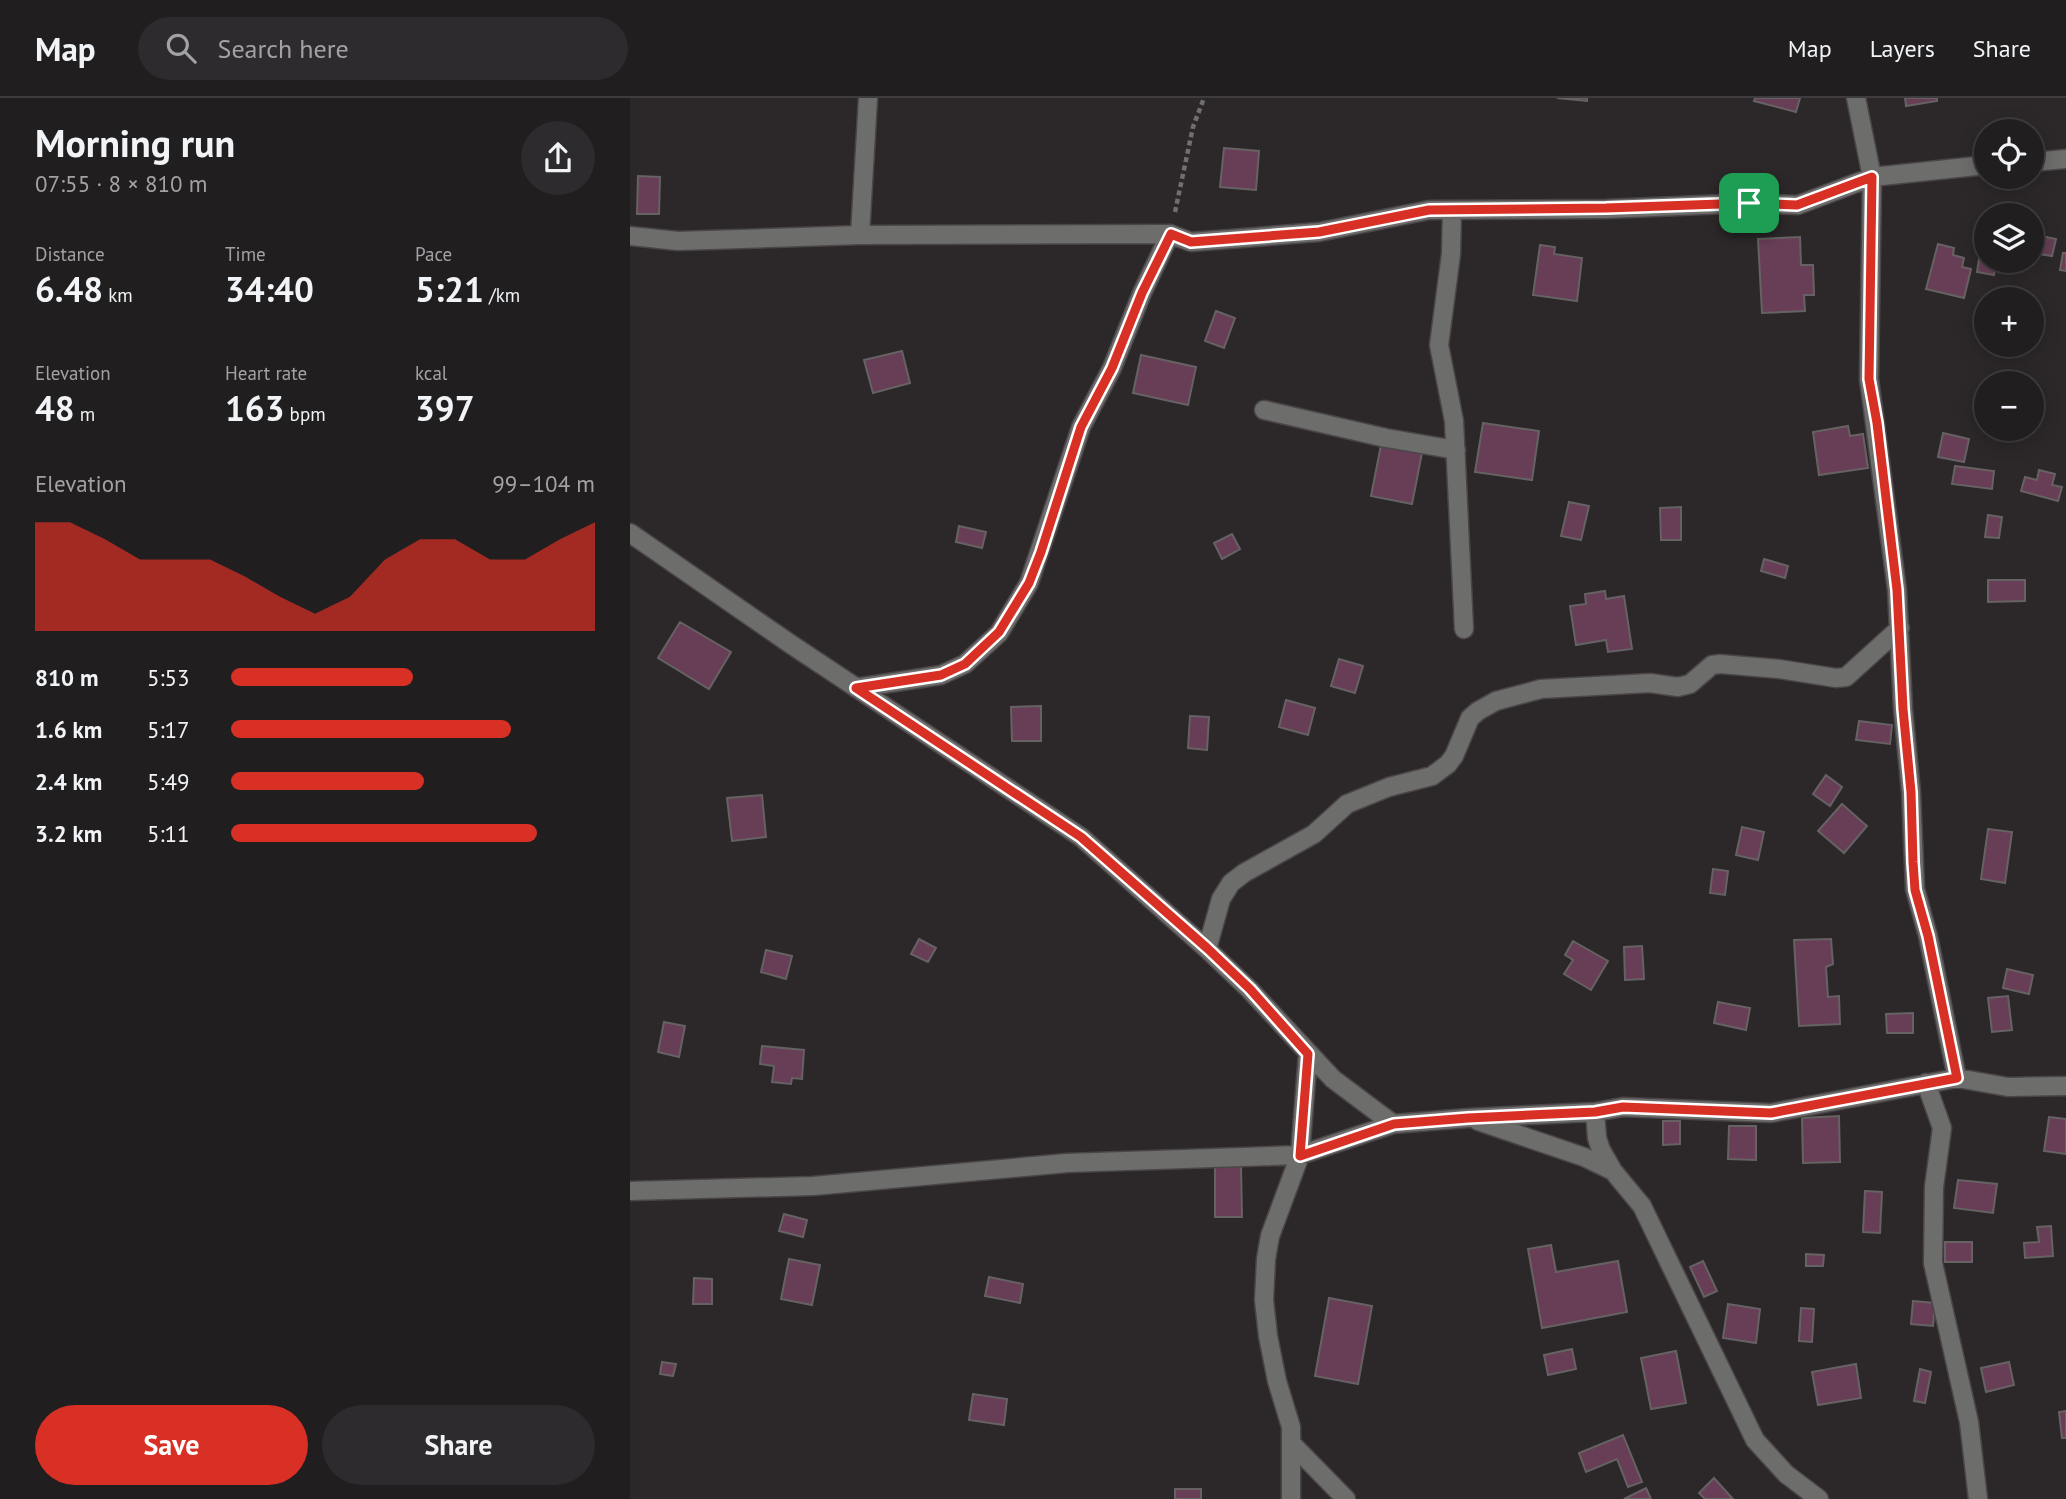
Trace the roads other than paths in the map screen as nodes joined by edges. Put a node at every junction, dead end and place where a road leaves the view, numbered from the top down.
1 (868, 98) edge
2 (1856, 98) edge
3 (2066, 159) edge
4 (2044, 161) edge
5 (1974, 166) edge
6 (1872, 177) junction
7 (1452, 210) junction
8 (1171, 234) junction
9 (860, 235) junction
10 (630, 236) edge
11 (1264, 410) dead end
12 (1456, 450) junction
13 (630, 533) edge
14 (1900, 628) junction
15 (1464, 629) dead end
16 (856, 688) junction
17 (1207, 948) junction
18 (1308, 1054) junction
19 (1957, 1078) junction
20 (1926, 1083) junction
21 (2066, 1086) edge
22 (1595, 1112) junction
23 (1468, 1118) junction
24 (1394, 1124) junction
25 (1300, 1156) junction
26 (1613, 1171) junction
27 (630, 1191) edge
28 (1292, 1444) junction
29 (1291, 1499) edge
30 (1346, 1499) edge
31 (1819, 1499) edge
32 (1978, 1499) edge

1 - 9 street
2 - 6 street
3 - 4 street
5 - 6 street
6 - 7 street
6 - 14 street
7 - 8 street
7 - 12 street
8 - 9 street
8 - 16 street
9 - 10 street
11 - 12 street
12 - 15 street
13 - 16 street
14 - 17 street
14 - 19 street
16 - 17 street
17 - 18 street
18 - 24 street
18 - 25 street
19 - 20 street
19 - 21 street
20 - 22 street
20 - 32 street
22 - 23 street
22 - 26 street
23 - 24 street
23 - 26 street
24 - 25 street
25 - 27 street
25 - 28 street
26 - 31 street
28 - 29 street
28 - 30 street

